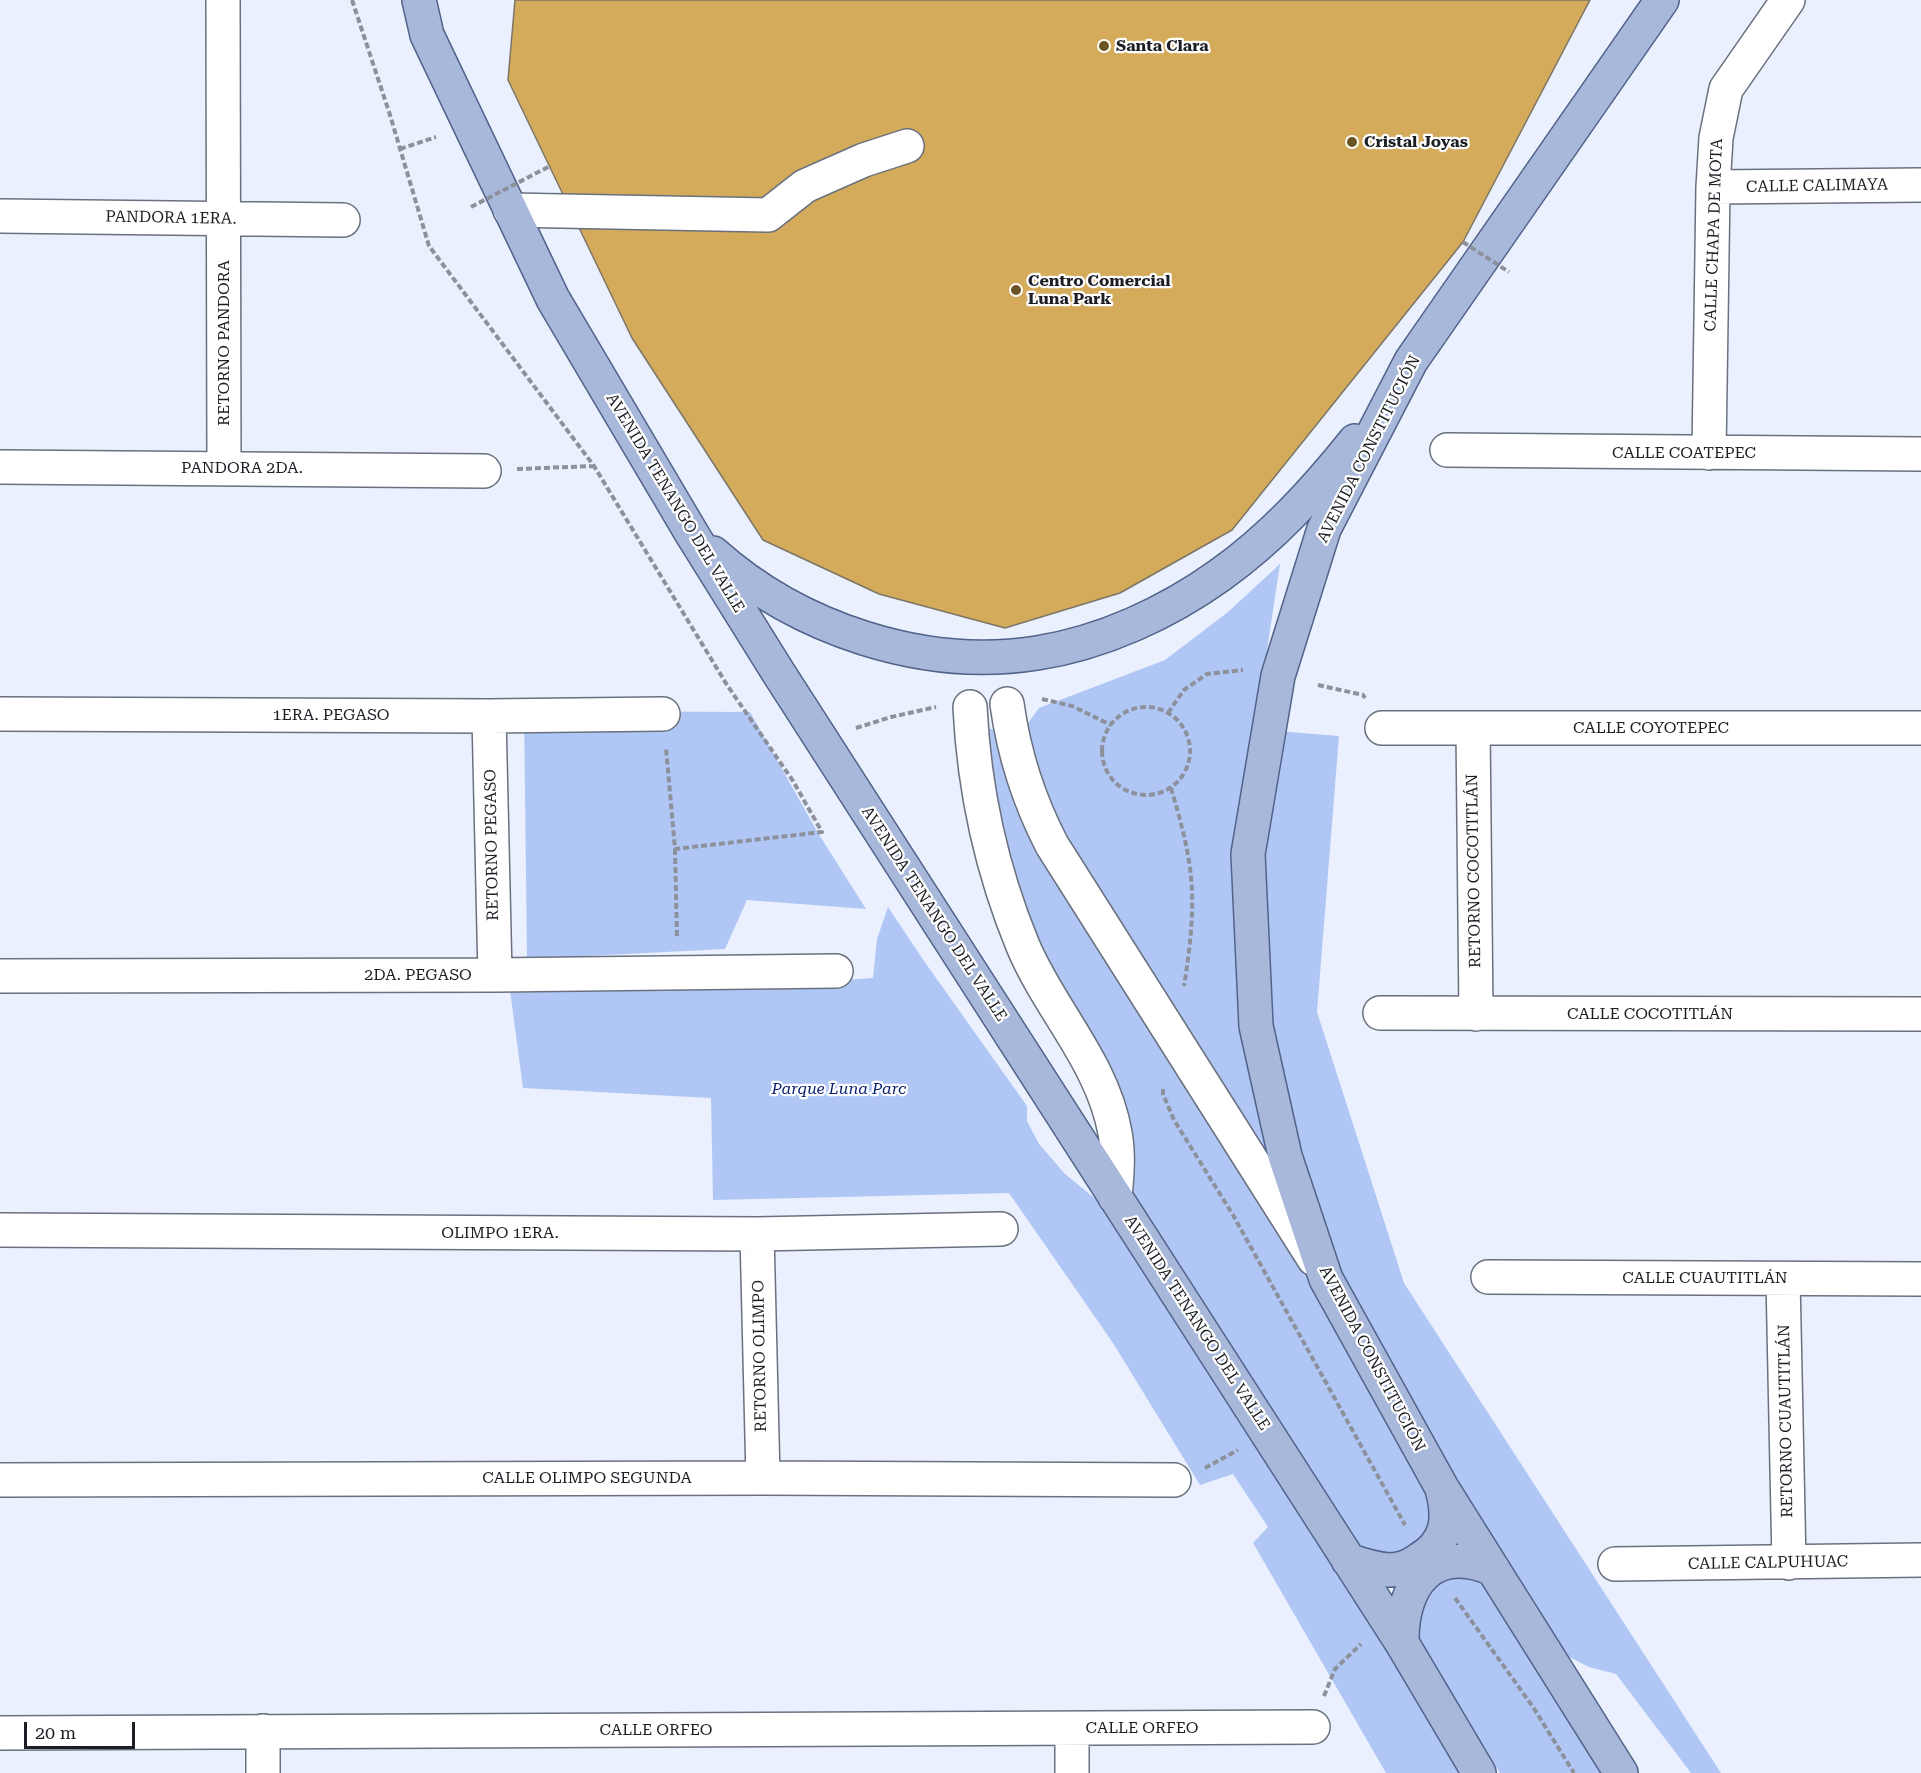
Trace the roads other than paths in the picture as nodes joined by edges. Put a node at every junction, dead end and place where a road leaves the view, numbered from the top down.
1 (223, 0) edge
2 (418, 0) edge
3 (1662, 0) edge
4 (1788, 0) edge
5 (907, 146) dead end
6 (1921, 185) edge
7 (1713, 187) junction
8 (510, 210) junction
9 (0, 216) edge
10 (223, 219) junction
11 (343, 220) dead end
12 (1411, 361) junction
13 (1447, 450) dead end
14 (1709, 453) junction
15 (1921, 454) edge
16 (0, 468) edge
17 (224, 468) junction
18 (484, 471) road end
19 (692, 534) junction
20 (1006, 704) dead end
21 (970, 706) dead end
22 (0, 714) edge
23 (663, 714) road end
24 (489, 716) junction
25 (1473, 728) junction
26 (1921, 728) edge
27 (1382, 729) road end
28 (836, 971) dead end
29 (495, 975) junction
30 (0, 976) edge
31 (1380, 1013) dead end
32 (1476, 1014) junction
33 (1921, 1014) edge
34 (1115, 1197) junction
35 (1001, 1229) dead end
36 (0, 1230) edge
37 (757, 1234) junction
38 (1488, 1277) dead end
39 (1326, 1279) junction
40 (1783, 1279) junction
41 (1921, 1279) edge
42 (763, 1478) junction
43 (0, 1480) edge
44 (1174, 1480) road end
45 (1442, 1488) junction
46 (1348, 1560) junction
47 (1921, 1560) edge
48 (1789, 1563) junction
49 (1615, 1564) dead end
50 (1493, 1569) junction
51 (1402, 1643) junction
52 (1313, 1727) road end
53 (1072, 1729) junction
54 (263, 1731) junction
55 (0, 1733) edge
56 (1614, 1761) edge
57 (263, 1773) edge
58 (1072, 1773) edge
59 (1479, 1773) edge
60 (1635, 1773) edge

1 - 10 street, RETORNO PANDORA
2 - 8 main road, AVENIDA TENANGO DEL VALLE
3 - 12 main road, AVENIDA CONSTITUCIÓN
4 - 7 street, CALLE CHAPA DE MOTA
5 - 8 street
6 - 7 street, CALLE CALIMAYA
7 - 14 street, CALLE CHAPA DE MOTA
8 - 19 main road, AVENIDA TENANGO DEL VALLE
9 - 10 street, PANDORA 1ERA.
10 - 11 street, PANDORA 1ERA.
10 - 17 street, RETORNO PANDORA
12 - 19 main road
12 - 39 main road, AVENIDA CONSTITUCIÓN
13 - 14 street, CALLE COATEPEC
14 - 15 street, CALLE COATEPEC
16 - 17 street, PANDORA 2DA.
17 - 18 street, PANDORA 2DA.
19 - 34 main road, AVENIDA TENANGO DEL VALLE
20 - 39 street
21 - 34 street
22 - 24 street, 1ERA. PEGASO
23 - 24 street, 1ERA. PEGASO
24 - 29 street, RETORNO PEGASO
25 - 26 street, CALLE COYOTEPEC
25 - 27 street, CALLE COYOTEPEC
25 - 32 street, RETORNO COCOTITLÁN
28 - 29 street, 2DA. PEGASO
29 - 30 street, 2DA. PEGASO
31 - 32 street, CALLE COCOTITLÁN
32 - 33 street, CALLE COCOTITLÁN
34 - 46 main road, AVENIDA TENANGO DEL VALLE
35 - 37 street, OLIMPO 1ERA.
36 - 37 street, OLIMPO 1ERA.
37 - 42 street, RETORNO OLIMPO
38 - 40 street, CALLE CUAUTITLÁN
39 - 45 main road, AVENIDA CONSTITUCIÓN
40 - 41 street, CALLE CUAUTITLÁN
40 - 48 street, RETORNO CUAUTITLÁN
42 - 43 street, CALLE OLIMPO SEGUNDA
42 - 44 street, CALLE OLIMPO SEGUNDA
45 - 46 main road
45 - 50 main road, AVENIDA CONSTITUCIÓN
46 - 51 main road, AVENIDA TENANGO DEL VALLE
47 - 48 street, CALLE CALPUHUAC
48 - 49 street, CALLE CALPUHUAC
50 - 51 main road
50 - 56 main road, AVENIDA CONSTITUCIÓN
51 - 59 main road, AVENIDA TENANGO DEL VALLE
52 - 53 street, CALLE ORFEO
53 - 54 street, CALLE ORFEO
53 - 58 street
54 - 55 street, CALLE ORFEO
54 - 57 street
56 - 60 street

